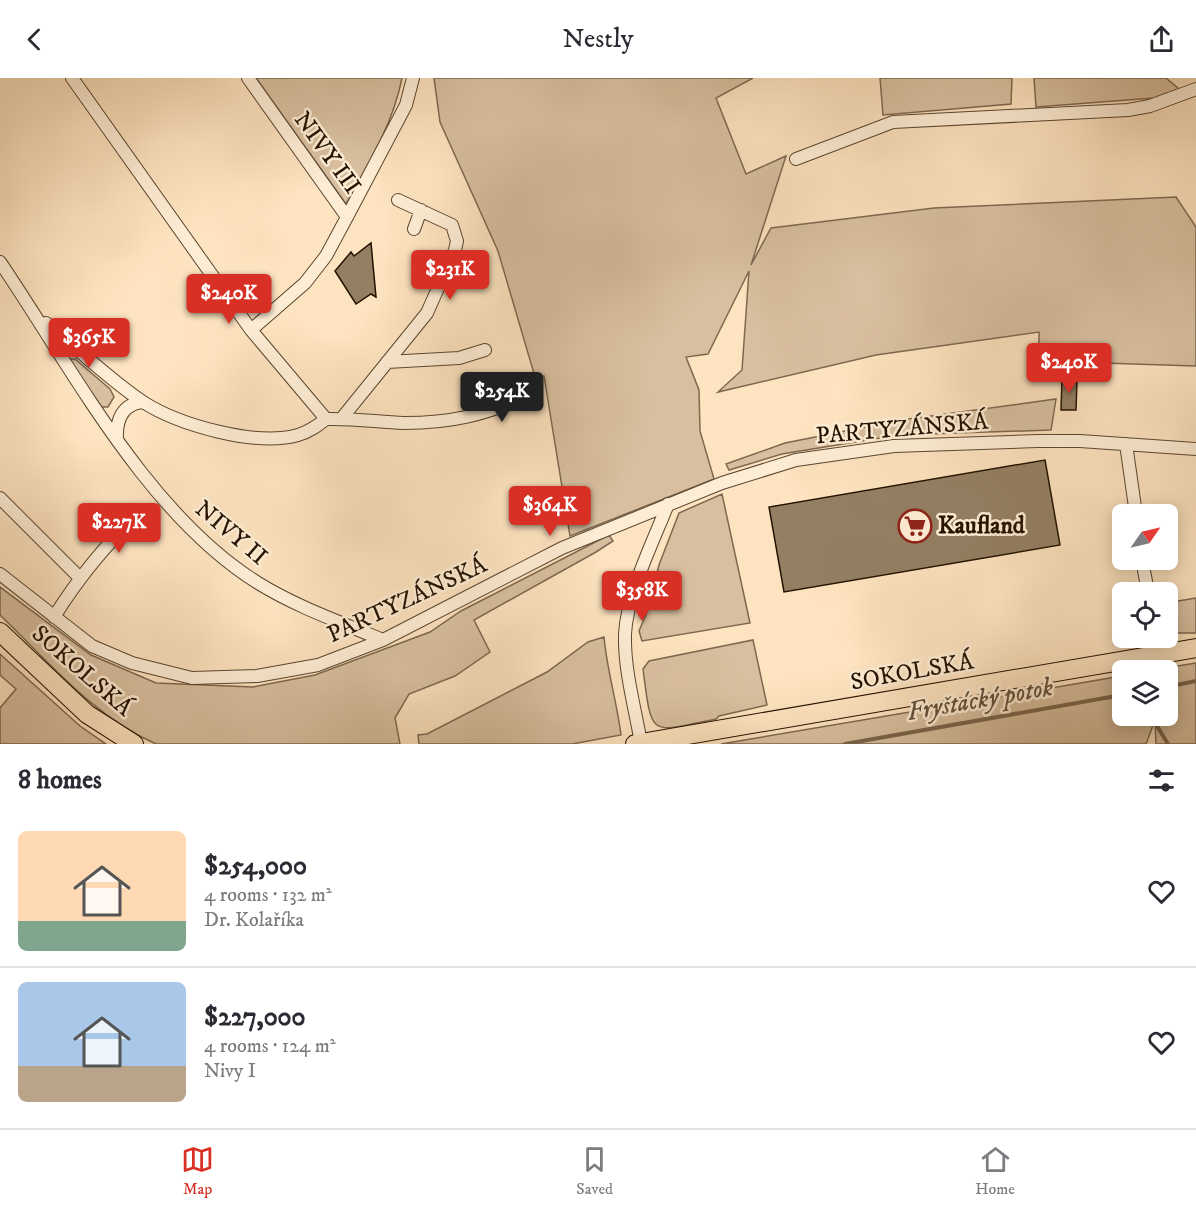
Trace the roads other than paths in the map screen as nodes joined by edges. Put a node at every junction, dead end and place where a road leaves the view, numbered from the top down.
1 (72, 78) edge
2 (248, 78) edge
3 (413, 78) edge
4 (1196, 89) edge
5 (796, 159) dead end
6 (398, 200) dead end
7 (421, 210) junction
8 (347, 217) junction
9 (414, 229) dead end
10 (0, 261) edge
11 (36, 315) junction
12 (251, 330) junction
13 (485, 350) dead end
14 (387, 362) junction
15 (525, 397) dead end
16 (143, 402) junction
17 (342, 418) junction
18 (326, 419) junction
19 (118, 441) junction
20 (1126, 444) junction
21 (1196, 449) edge
22 (0, 498) edge
23 (668, 504) junction
24 (1135, 504) edge
25 (140, 512) dead end
26 (0, 574) edge
27 (79, 578) junction
28 (54, 617) junction
29 (0, 632) edge
30 (383, 639) junction
31 (1178, 647) edge
32 (1141, 648) edge
33 (1196, 648) edge
34 (134, 744) edge
35 (638, 744) edge

1 - 12 street
2 - 8 street, NIVY III
3 - 8 street
4 - 5 street
6 - 7 street
7 - 9 street
7 - 14 street
8 - 12 street, NIVY III
10 - 11 street, NIVY II
11 - 16 street, NIVY II
11 - 19 street, NIVY II
12 - 18 street
13 - 14 street
14 - 17 street
15 - 17 street
16 - 18 street, NIVY II
16 - 19 street
17 - 18 street
19 - 30 street, NIVY II
20 - 21 street, PARTYZÁNSKÁ
20 - 23 street, PARTYZÁNSKÁ
20 - 24 street
22 - 27 street
23 - 30 street, PARTYZÁNSKÁ
23 - 35 street
25 - 27 street
26 - 28 street, PARTYZÁNSKÁ
27 - 28 street
28 - 30 street, PARTYZÁNSKÁ
29 - 34 main road, SOKOLSKÁ
31 - 33 main road, SOKOLSKÁ
32 - 35 main road, SOKOLSKÁ

